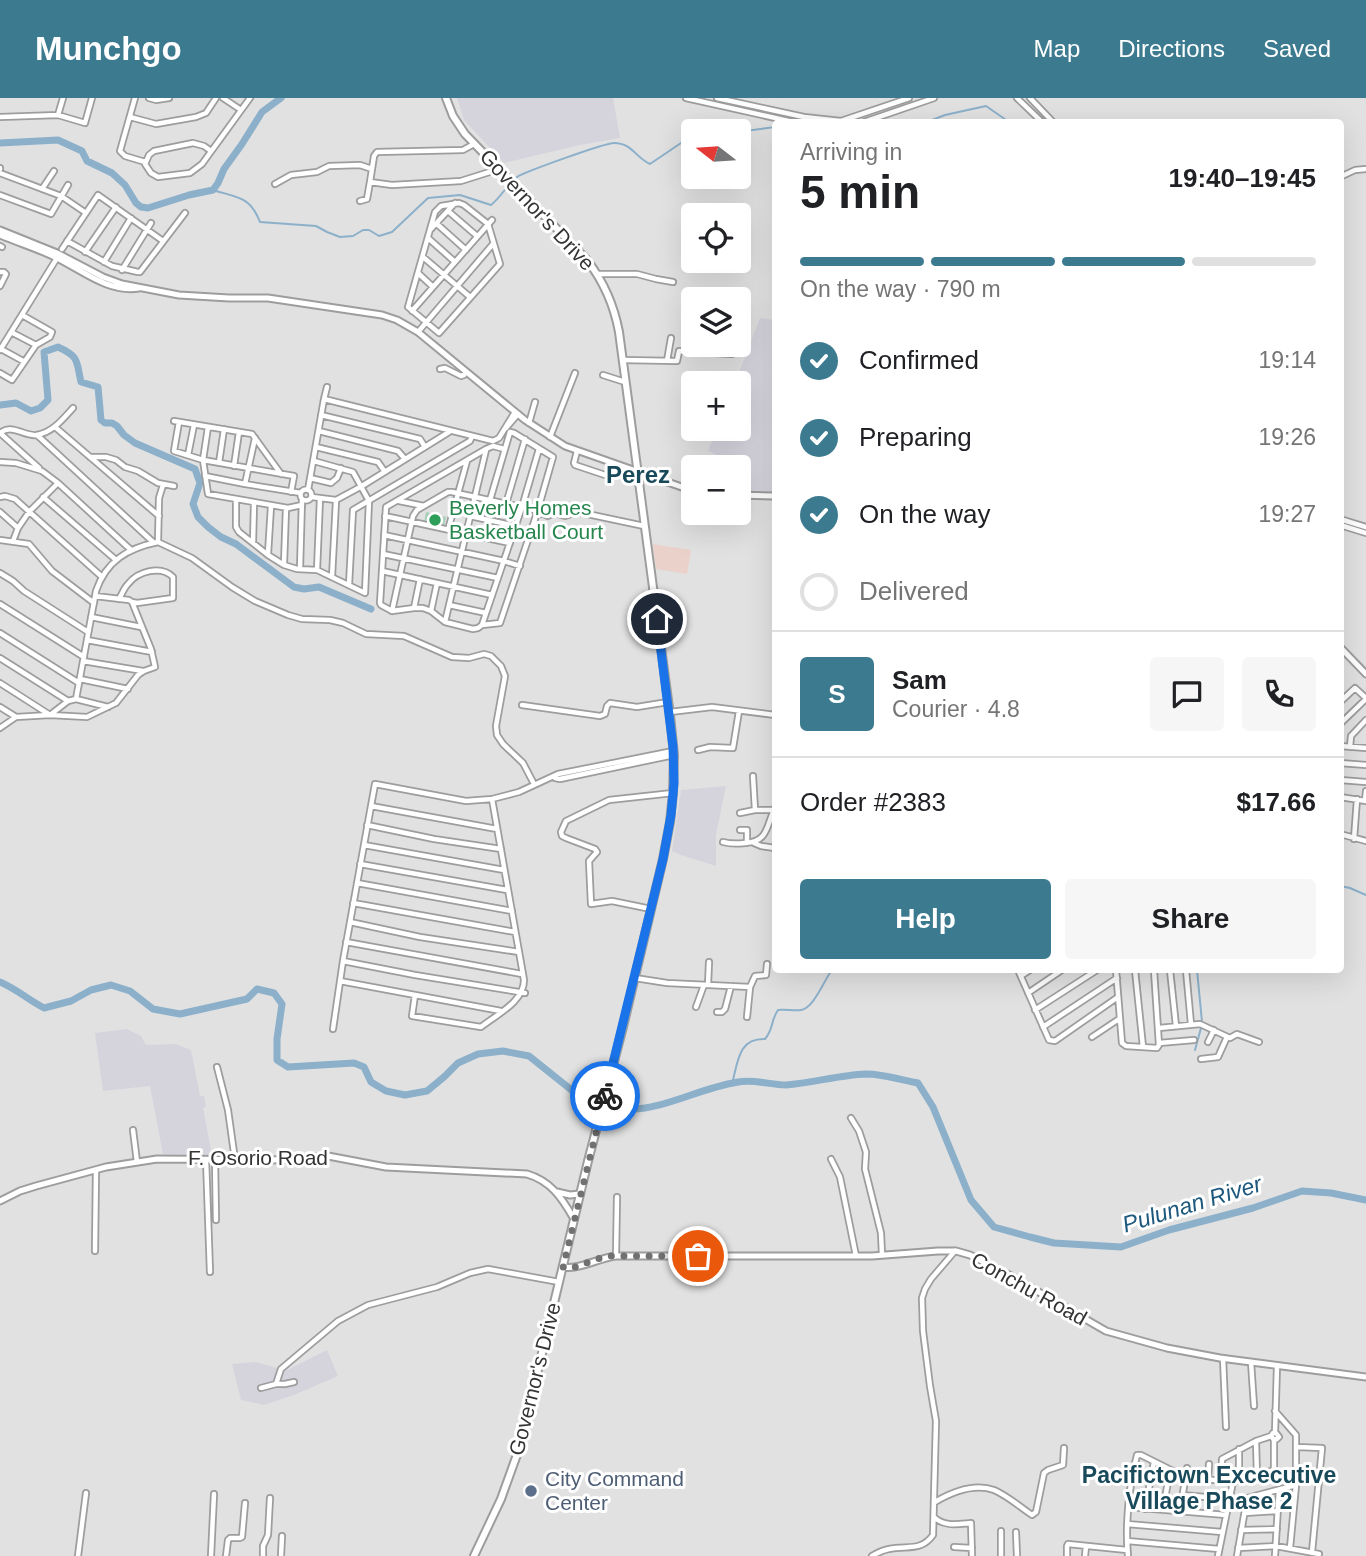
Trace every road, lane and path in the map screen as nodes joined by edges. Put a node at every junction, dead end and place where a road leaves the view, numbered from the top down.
1 (63, 98) edge
2 (92, 98) edge
3 (135, 98) edge
4 (149, 98) edge
5 (169, 98) edge
6 (216, 98) edge
7 (223, 98) edge
8 (250, 98) edge
9 (446, 98) edge
10 (686, 98) edge
11 (717, 98) edge
12 (909, 98) edge
13 (934, 98) edge
14 (1017, 98) edge
15 (1030, 98) edge
16 (241, 110) junction
17 (58, 115) junction
18 (0, 117) edge
19 (130, 117) junction
20 (780, 119) edge
21 (822, 119) edge
22 (847, 119) edge
23 (873, 119) edge
24 (1039, 119) edge
25 (1050, 119) edge
26 (474, 144) junction
27 (211, 151) junction
28 (145, 162) junction
29 (372, 169) junction
30 (1366, 169) edge
31 (0, 170) edge
32 (54, 171) dead end
33 (500, 171) junction
34 (1344, 175) edge
35 (370, 182) junction
36 (275, 184) dead end
37 (68, 185) dead end
38 (42, 189) junction
39 (0, 195) edge
40 (61, 196) junction
41 (360, 201) dead end
42 (455, 203) junction
43 (116, 208) junction
44 (448, 211) junction
45 (86, 213) junction
46 (185, 213) dead end
47 (131, 218) junction
48 (490, 222) junction
49 (151, 223) dead end
50 (436, 224) junction
51 (146, 229) junction
52 (0, 230) edge
53 (430, 231) junction
54 (0, 235) edge
55 (477, 236) junction
56 (428, 238) junction
57 (67, 241) junction
58 (163, 241) junction
59 (494, 244) junction
60 (62, 249) dead end
61 (466, 250) junction
62 (85, 252) junction
63 (423, 257) junction
64 (57, 258) junction
65 (455, 261) junction
66 (104, 262) junction
67 (122, 270) junction
68 (0, 272) edge
69 (418, 273) junction
70 (597, 274) junction
71 (444, 275) junction
72 (673, 282) dead end
73 (0, 286) edge
74 (457, 286) junction
75 (433, 287) junction
76 (142, 288) junction
77 (470, 297) junction
78 (412, 310) junction
79 (22, 315) junction
80 (426, 322) junction
81 (12, 332) junction
82 (418, 332) junction
83 (671, 338) dead end
84 (36, 345) junction
85 (0, 349) edge
86 (681, 351) edge
87 (622, 360) junction
88 (23, 361) junction
89 (667, 361) junction
90 (440, 369) dead end
91 (466, 372) junction
92 (0, 373) edge
93 (575, 373) dead end
94 (603, 376) dead end
95 (625, 382) junction
96 (327, 387) dead end
97 (324, 399) junction
98 (535, 402) dead end
99 (73, 408) dead end
100 (516, 413) junction
101 (321, 415) junction
102 (529, 423) junction
103 (194, 425) junction
104 (55, 427) junction
105 (208, 427) junction
106 (224, 429) junction
107 (319, 431) junction
108 (450, 431) junction
109 (239, 432) junction
110 (0, 433) edge
111 (37, 435) junction
112 (472, 436) junction
113 (550, 437) junction
114 (255, 438) junction
115 (525, 439) junction
116 (316, 447) junction
117 (425, 447) junction
118 (486, 449) junction
119 (504, 449) junction
120 (539, 449) junction
121 (577, 451) junction
122 (188, 455) junction
123 (89, 457) junction
124 (405, 459) junction
125 (203, 460) junction
126 (314, 461) junction
127 (467, 461) junction
128 (0, 462) edge
129 (219, 463) junction
130 (617, 465) junction
131 (234, 466) junction
132 (249, 468) junction
133 (341, 468) junction
134 (42, 471) junction
135 (385, 472) junction
136 (637, 472) junction
137 (282, 474) junction
138 (205, 475) junction
139 (310, 478) junction
140 (58, 483) junction
141 (246, 484) junction
142 (163, 485) junction
143 (174, 486) dead end
144 (362, 486) junction
145 (681, 487) edge
146 (308, 490) junction
147 (290, 492) junction
148 (458, 493) junction
149 (751, 495) edge
150 (0, 496) edge
151 (772, 496) edge
152 (43, 497) junction
153 (312, 497) junction
154 (475, 497) junction
155 (320, 498) junction
156 (236, 499) junction
157 (302, 499) junction
158 (336, 500) junction
159 (369, 500) junction
160 (398, 500) junction
161 (490, 500) junction
162 (254, 503) junction
163 (506, 504) junction
164 (271, 506) junction
165 (424, 506) junction
166 (522, 507) junction
167 (286, 508) junction
168 (538, 511) junction
169 (0, 512) edge
170 (29, 512) junction
171 (159, 516) junction
172 (385, 516) junction
173 (470, 516) junction
174 (1344, 520) edge
175 (412, 522) junction
176 (516, 526) junction
177 (644, 526) junction
178 (1344, 526) edge
179 (1366, 527) edge
180 (18, 528) junction
181 (448, 530) junction
182 (1366, 533) edge
183 (466, 534) junction
184 (384, 535) junction
185 (0, 540) edge
186 (408, 540) junction
187 (13, 541) junction
188 (156, 543) junction
189 (510, 543) junction
190 (253, 544) junction
191 (131, 550) junction
192 (462, 552) junction
193 (383, 554) junction
194 (268, 555) junction
195 (404, 558) junction
196 (116, 560) junction
197 (504, 561) junction
198 (284, 565) junction
199 (520, 566) junction
200 (300, 569) junction
201 (458, 569) junction
202 (317, 570) junction
203 (382, 571) junction
204 (0, 573) edge
205 (400, 575) junction
206 (101, 576) junction
207 (332, 577) junction
208 (498, 578) junction
209 (420, 579) junction
210 (437, 583) junction
211 (349, 585) junction
212 (454, 587) junction
213 (492, 595) junction
214 (95, 596) junction
215 (119, 599) junction
216 (132, 602) junction
217 (93, 603) junction
218 (0, 604) edge
219 (449, 605) junction
220 (414, 607) junction
221 (392, 611) junction
222 (431, 611) junction
223 (486, 613) junction
224 (91, 617) junction
225 (445, 622) junction
226 (482, 625) junction
227 (142, 627) junction
228 (88, 632) junction
229 (0, 633) edge
230 (87, 640) junction
231 (1344, 651) edge
232 (152, 652) junction
233 (0, 658) edge
234 (84, 659) junction
235 (143, 671) junction
236 (1366, 674) edge
237 (80, 681) junction
238 (0, 683) edge
239 (128, 689) junction
240 (1344, 698) edge
241 (76, 699) junction
242 (668, 699) junction
243 (1366, 699) edge
244 (68, 701) junction
245 (522, 705) dead end
246 (0, 706) edge
247 (108, 707) junction
248 (739, 711) junction
249 (670, 712) junction
250 (50, 715) junction
251 (772, 715) edge
252 (16, 717) junction
253 (1344, 720) edge
254 (1366, 720) edge
255 (0, 728) edge
256 (1344, 746) edge
257 (1350, 747) junction
258 (1365, 747) edge
259 (698, 750) dead end
260 (674, 753) junction
261 (1344, 763) edge
262 (1366, 765) edge
263 (753, 775) dead end
264 (1344, 780) edge
265 (1366, 782) edge
266 (534, 784) junction
267 (1366, 791) edge
268 (673, 793) junction
269 (1344, 797) edge
270 (492, 799) junction
271 (1357, 799) junction
272 (1365, 801) edge
273 (371, 806) junction
274 (772, 809) edge
275 (755, 810) junction
276 (740, 813) dead end
277 (772, 814) edge
278 (367, 825) junction
279 (497, 828) junction
280 (740, 830) dead end
281 (1344, 835) edge
282 (1354, 839) junction
283 (1366, 841) edge
284 (723, 842) dead end
285 (750, 843) junction
286 (364, 845) junction
287 (772, 848) edge
288 (501, 849) junction
289 (360, 864) junction
290 (504, 870) junction
291 (357, 883) junction
292 (508, 891) junction
293 (353, 903) junction
294 (651, 909) junction
295 (512, 911) junction
296 (350, 922) junction
297 (515, 932) junction
298 (346, 942) junction
299 (519, 953) junction
300 (342, 961) junction
301 (709, 962) dead end
302 (767, 964) dead end
303 (1020, 973) edge
304 (1026, 973) edge
305 (1058, 973) edge
306 (1092, 973) edge
307 (1116, 973) edge
308 (1135, 973) edge
309 (1154, 973) edge
310 (1170, 973) edge
311 (1186, 973) edge
312 (522, 974) junction
313 (1021, 976) junction
314 (635, 978) junction
315 (1117, 978) junction
316 (340, 981) junction
317 (706, 985) junction
318 (731, 986) junction
319 (750, 987) junction
320 (523, 993) junction
321 (1028, 993) junction
322 (415, 995) junction
323 (1118, 997) junction
324 (696, 1007) dead end
325 (1035, 1010) junction
326 (502, 1011) junction
327 (717, 1012) dead end
328 (747, 1017) dead end
329 (1120, 1019) junction
330 (1191, 1024) junction
331 (1176, 1026) junction
332 (1043, 1027) junction
333 (1159, 1028) junction
334 (333, 1029) dead end
335 (1214, 1030) junction
336 (1092, 1037) dead end
337 (1227, 1037) junction
338 (1194, 1040) dead end
339 (1208, 1042) dead end
340 (1259, 1042) dead end
341 (1159, 1043) junction
342 (1143, 1047) junction
343 (1200, 1059) dead end
344 (217, 1067) dead end
345 (851, 1118) dead end
346 (133, 1130) dead end
347 (206, 1159) junction
348 (215, 1159) junction
349 (831, 1159) dead end
350 (235, 1161) junction
351 (138, 1162) junction
352 (96, 1170) junction
353 (557, 1192) junction
354 (580, 1195) junction
355 (617, 1197) dead end
356 (0, 1201) edge
357 (574, 1219) junction
358 (216, 1220) dead end
359 (95, 1251) dead end
360 (955, 1251) junction
361 (882, 1255) junction
362 (616, 1256) junction
363 (856, 1256) junction
364 (563, 1267) junction
365 (210, 1272) dead end
366 (559, 1282) junction
367 (1223, 1359) junction
368 (1251, 1362) junction
369 (1277, 1366) junction
370 (1366, 1377) edge
371 (294, 1382) dead end
372 (276, 1384) junction
373 (261, 1388) dead end
374 (1254, 1406) dead end
375 (1275, 1412) junction
376 (1226, 1427) dead end
377 (1273, 1436) junction
378 (1256, 1441) junction
379 (1297, 1447) junction
380 (1064, 1448) dead end
381 (1239, 1448) junction
382 (1154, 1462) junction
383 (1209, 1464) dead end
384 (1187, 1468) dead end
385 (1170, 1470) junction
386 (1256, 1476) junction
387 (1185, 1477) junction
388 (1208, 1480) junction
389 (1236, 1481) junction
390 (1221, 1482) junction
391 (1296, 1485) junction
392 (1279, 1490) junction
393 (86, 1493) dead end
394 (214, 1494) dead end
395 (1182, 1495) junction
396 (270, 1498) dead end
397 (1229, 1499) junction
398 (934, 1502) junction
399 (245, 1503) dead end
400 (1129, 1507) junction
401 (1145, 1509) junction
402 (1163, 1510) junction
403 (1180, 1511) junction
404 (1278, 1511) junction
405 (1245, 1513) junction
406 (1226, 1515) junction
407 (934, 1516) junction
408 (1128, 1524) junction
409 (1277, 1529) junction
410 (1241, 1530) junction
411 (1000, 1531) dead end
412 (1016, 1532) dead end
413 (1222, 1532) junction
414 (282, 1536) dead end
415 (1126, 1541) junction
416 (1086, 1546) junction
417 (1276, 1546) junction
418 (954, 1547) dead end
419 (972, 1548) junction
420 (1238, 1548) junction
421 (1290, 1548) junction
422 (1219, 1549) junction
423 (1312, 1552) junction
424 (1127, 1553) edge
425 (1319, 1554) dead end
426 (78, 1556) edge
427 (211, 1556) edge
428 (226, 1556) edge
429 (262, 1556) edge
430 (281, 1556) edge
431 (474, 1556) edge
432 (872, 1556) edge
433 (972, 1556) edge
434 (1001, 1556) edge
435 (1017, 1556) edge
436 (1067, 1556) edge
437 (1085, 1556) edge
438 (1218, 1556) edge
439 (1237, 1556) edge
440 (1275, 1556) edge

1 - 17 street
2 - 17 street
3 - 19 street
4 - 5 street
6 - 19 street
7 - 16 street
8 - 16 street
9 - 26 main road, Governor's Drive
10 - 20 street
11 - 21 street
12 - 22 street
13 - 23 street
14 - 24 street
15 - 25 street
16 - 27 street
17 - 18 street
19 - 28 street
26 - 29 street
26 - 33 main road, Governor's Drive
27 - 28 street
27 - 28 street
29 - 35 street
29 - 36 street
30 - 34 street
31 - 38 street
32 - 38 street
33 - 35 street
33 - 70 main road, Governor's Drive
35 - 41 street
37 - 40 street
38 - 40 street
39 - 40 street
40 - 45 street
42 - 44 street
42 - 48 street
42 - 53 street
43 - 45 street
43 - 47 street
43 - 62 street
44 - 50 street
44 - 55 street
45 - 57 street
46 - 58 street
47 - 51 street
47 - 66 street
48 - 55 street
48 - 59 street
49 - 51 street
50 - 53 street
50 - 61 street
51 - 58 street
51 - 67 street
52 - 76 street
53 - 56 street
54 - 64 street
55 - 61 street
56 - 63 street
56 - 65 street
57 - 60 street
57 - 62 street
58 - 67 street
59 - 74 street
59 - 77 street
61 - 65 street
62 - 66 street
63 - 69 street
63 - 71 street
64 - 76 street
64 - 79 street
65 - 71 street
66 - 67 street
68 - 73 street
69 - 75 street
69 - 78 street
70 - 72 street
70 - 87 main road, Governor's Drive
71 - 74 street
71 - 75 street
74 - 77 street
74 - 80 street
75 - 78 street
76 - 82 street
77 - 80 street
78 - 80 street
79 - 81 street
79 - 84 street
80 - 82 street
81 - 84 street
81 - 85 street
82 - 91 street
83 - 89 street
84 - 88 street
85 - 88 street
86 - 89 street
87 - 89 street
87 - 95 main road, Governor's Drive
88 - 92 street
90 - 91 street
91 - 100 street
93 - 113 street
94 - 95 street
95 - 136 main road, Governor's Drive
96 - 97 street
97 - 101 street
97 - 108 street
98 - 102 street
99 - 104 street
100 - 102 street
100 - 112 street
101 - 107 street
101 - 117 street
102 - 113 street
103 - 105 street
103 - 122 street
103 - 122 street
104 - 111 street
104 - 123 street
105 - 106 street
105 - 125 street
106 - 109 street
106 - 129 street
107 - 116 street
107 - 124 street
108 - 112 street
108 - 117 street
109 - 114 street
109 - 131 street
110 - 111 street
110 - 134 street
111 - 188 street
112 - 159 street
113 - 121 street
114 - 132 street
114 - 137 street
115 - 119 street
115 - 120 street
115 - 163 street
116 - 126 street
116 - 135 street
117 - 124 street
118 - 119 street
118 - 127 street
118 - 154 street
119 - 161 street
120 - 166 street
120 - 168 street
121 - 130 street
121 - 130 street
122 - 125 street
123 - 142 street
123 - 171 street
124 - 135 street
125 - 129 street
125 - 138 street
126 - 133 street
126 - 139 street
127 - 148 street
127 - 160 street
128 - 134 street
129 - 131 street
130 - 136 street
131 - 132 street
132 - 137 street
132 - 141 street
133 - 139 street
133 - 144 street
134 - 140 street
135 - 144 street
136 - 145 street
136 - 177 main road, Governor's Drive
137 - 147 street
138 - 141 street
138 - 156 street
139 - 146 street
140 - 152 street
140 - 191 street
141 - 147 street
142 - 143 street
142 - 171 street
144 - 158 street
144 - 159 street
146 - 153 street
146 - 157 street
147 - 157 street
148 - 154 street
148 - 165 street
148 - 181 street
149 - 151 street
150 - 170 street
152 - 170 street
152 - 196 street
153 - 155 street
153 - 157 street
154 - 161 street
154 - 173 street
155 - 158 street
155 - 202 street
156 - 162 street
156 - 190 street
157 - 167 street
157 - 200 street
158 - 207 street
159 - 211 street
159 - 211 street
160 - 165 street
160 - 172 street
161 - 163 street
162 - 164 street
162 - 190 street
163 - 166 street
164 - 167 street
164 - 194 street
165 - 175 street
166 - 168 street
166 - 176 street
167 - 198 street
168 - 177 street
168 - 199 street
169 - 180 street
170 - 180 street
170 - 206 street
171 - 188 street
172 - 175 street
172 - 184 street
173 - 176 street
173 - 183 street
174 - 179 street
175 - 181 street
175 - 186 street
176 - 189 street
177 - 242 main road, Governor's Drive
178 - 182 street
180 - 187 street
181 - 183 street
183 - 189 street
183 - 192 street
184 - 186 street
184 - 193 street
185 - 187 street
186 - 192 street
186 - 195 street
187 - 217 street
188 - 191 street
188 - 266 street
189 - 197 street
190 - 194 street
191 - 196 street
192 - 197 street
192 - 201 street
193 - 195 street
193 - 203 street
194 - 198 street
195 - 201 street
195 - 205 street
196 - 206 street
197 - 199 street
197 - 208 street
198 - 200 street
199 - 226 street
200 - 202 street
201 - 208 street
201 - 212 street
202 - 207 street
203 - 205 street
203 - 221 street
204 - 228 street
205 - 209 street
205 - 221 street
206 - 214 street
207 - 211 street
208 - 213 street
209 - 210 street
209 - 220 street
210 - 212 street
210 - 222 street
212 - 213 street
212 - 219 street
213 - 223 street
214 - 215 street
214 - 217 street
215 - 216 street
215 - 216 street
216 - 227 street
217 - 224 street
218 - 234 street
219 - 223 street
219 - 225 street
220 - 221 street
220 - 222 street
222 - 225 street
223 - 226 street
224 - 227 street
224 - 228 street
225 - 226 street
227 - 232 street
228 - 230 street
229 - 237 street
230 - 232 street
230 - 234 street
231 - 236 street
232 - 235 street
233 - 244 street
234 - 235 street
234 - 237 street
235 - 239 street
237 - 239 street
237 - 241 street
238 - 250 street
239 - 247 street
240 - 243 street
241 - 244 street
241 - 247 street
242 - 245 street
242 - 249 main road, Governor's Drive
243 - 253 street
244 - 250 street
246 - 252 street
247 - 250 street
248 - 249 street
248 - 251 street
248 - 259 street
249 - 260 main road, Governor's Drive
250 - 252 street
252 - 255 street
254 - 257 street
256 - 257 street
257 - 258 street
260 - 266 street
260 - 268 main road, Governor's Drive
261 - 262 street
263 - 275 street
264 - 265 street
266 - 270 street
267 - 272 street
268 - 294 main road, Governor's Drive
268 - 294 street
269 - 271 street
270 - 273 street
270 - 279 street
271 - 272 street
271 - 282 street
273 - 278 street
273 - 279 street
274 - 275 street
275 - 276 street
277 - 285 street
278 - 286 street
278 - 288 street
279 - 288 street
280 - 285 street
281 - 282 street
282 - 283 street
284 - 285 street
285 - 287 street
286 - 289 street
286 - 290 street
288 - 290 street
289 - 291 street
289 - 292 street
290 - 292 street
291 - 293 street
291 - 295 street
292 - 295 street
293 - 296 street
293 - 297 street
294 - 314 main road, Governor's Drive
295 - 297 street
296 - 298 street
296 - 299 street
297 - 299 street
298 - 300 street
298 - 312 street
299 - 312 street
300 - 316 street
300 - 320 street
301 - 317 street
302 - 319 street
303 - 313 street
304 - 313 street
305 - 321 street
306 - 325 street
307 - 315 street
308 - 342 street
309 - 333 street
310 - 331 street
311 - 330 street
312 - 320 street
313 - 321 street
314 - 317 street
314 - 354 main road, Governor's Drive
315 - 323 street
315 - 332 street
316 - 322 street
316 - 334 street
317 - 318 street
317 - 324 street
318 - 319 street
318 - 327 street
319 - 328 street
320 - 326 street
321 - 325 street
322 - 326 street
322 - 326 street
323 - 329 street
323 - 332 street
325 - 332 street
329 - 336 street
329 - 342 street
330 - 331 street
330 - 335 street
331 - 333 street
333 - 341 street
335 - 337 street
335 - 339 street
337 - 340 street
337 - 343 street
338 - 341 street
341 - 342 street
344 - 350 street
345 - 361 street
346 - 351 street
347 - 348 street, F. Osorio Road
347 - 351 street, F. Osorio Road
347 - 365 street
348 - 350 street, F. Osorio Road
348 - 358 street
349 - 363 street
350 - 353 street, F. Osorio Road
351 - 352 street, F. Osorio Road
352 - 356 street, F. Osorio Road
352 - 359 street
353 - 354 street, F. Osorio Road
353 - 357 street, F. Osorio Road
354 - 357 main road, Governor's Drive
355 - 362 street
357 - 364 main road, Governor's Drive
360 - 361 street, Conchu Road
360 - 367 street, Conchu Road
360 - 398 street
361 - 363 street, Conchu Road
362 - 363 street, Conchu Road
362 - 364 street, Conchu Road
364 - 366 main road, Governor's Drive
366 - 372 street
366 - 431 main road, Governor's Drive
367 - 368 street, Conchu Road
367 - 376 street
368 - 369 street, Conchu Road
368 - 374 street
369 - 370 street, Conchu Road
369 - 375 street
371 - 372 street
372 - 373 street
375 - 377 street
375 - 379 street
377 - 378 street
377 - 386 street
378 - 381 street
378 - 386 street
379 - 391 street
379 - 423 street
380 - 398 street
381 - 389 street
381 - 390 street
382 - 385 street
382 - 400 street
382 - 401 street
383 - 388 street
384 - 387 street
385 - 387 street
385 - 402 street
386 - 389 street
387 - 388 street
387 - 395 street
388 - 390 street
389 - 390 street
389 - 397 street
391 - 392 street
391 - 421 street
392 - 404 street
392 - 405 street
393 - 426 street
394 - 427 street
395 - 397 street
395 - 403 street
396 - 429 street
397 - 406 street
398 - 407 street
399 - 428 street
400 - 401 street
400 - 408 street
401 - 402 street
402 - 403 street
403 - 406 street
404 - 405 street
404 - 409 street
405 - 410 street
406 - 413 street
407 - 419 street
407 - 432 street
408 - 413 street
408 - 415 street
409 - 410 street
409 - 417 street
410 - 420 street
411 - 434 street
412 - 435 street
413 - 422 street
414 - 430 street
415 - 422 street
415 - 424 street
416 - 424 street
416 - 436 street
416 - 437 street
417 - 420 street
417 - 421 street
417 - 440 street
418 - 419 street
419 - 433 street
420 - 439 street
421 - 423 street
422 - 438 street
423 - 425 street

